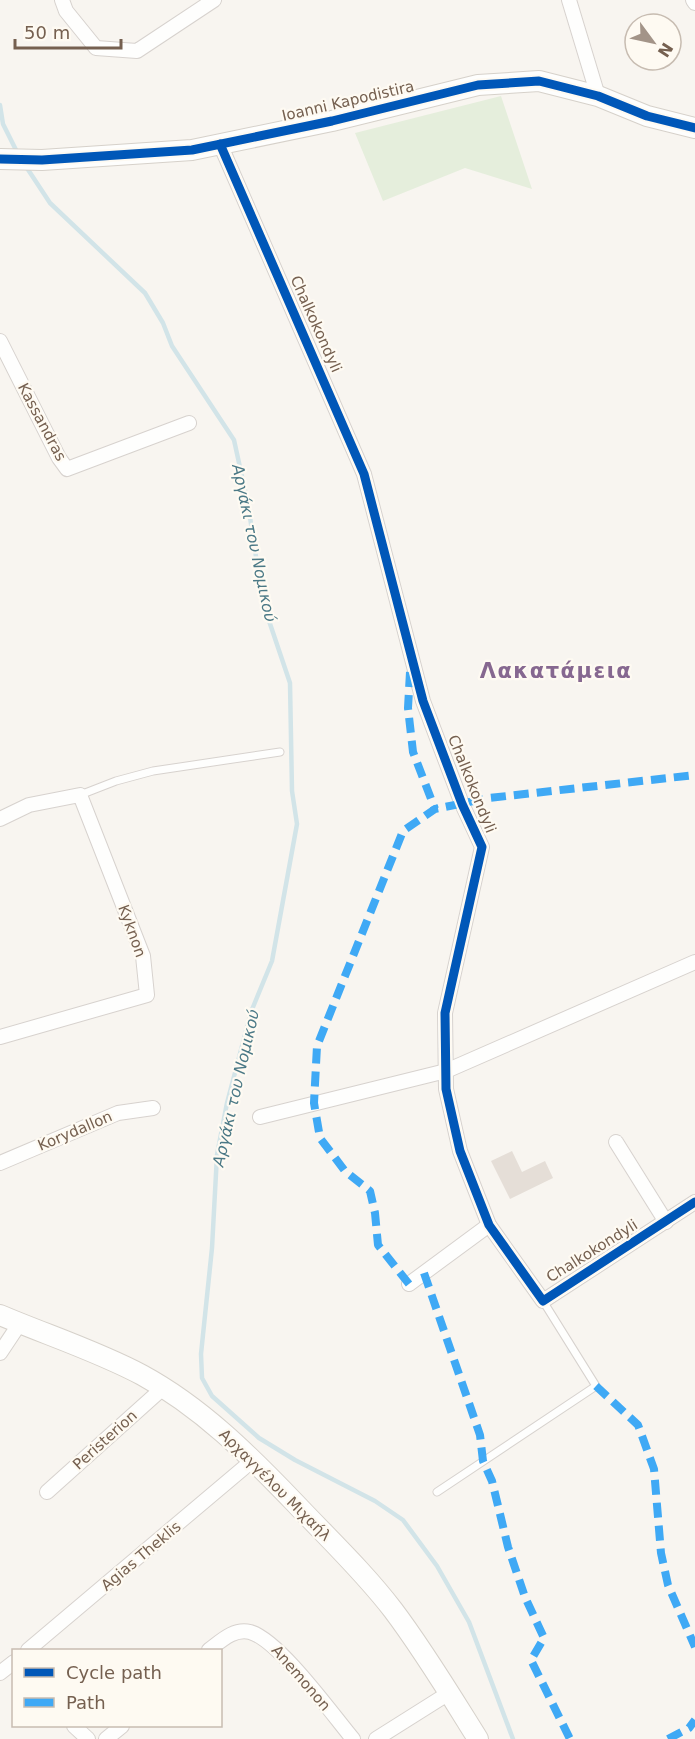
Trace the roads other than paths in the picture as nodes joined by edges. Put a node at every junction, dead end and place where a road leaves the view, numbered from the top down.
1 (62, 0) edge
2 (214, 0) edge
3 (569, 0) edge
4 (598, 96) junction
5 (695, 128) edge
6 (220, 144) junction
7 (5, 159) edge
8 (0, 341) edge
9 (189, 423) dead end
10 (280, 752) dead end
11 (80, 795) junction
12 (0, 818) edge
13 (695, 962) edge
14 (2, 1032) edge
15 (446, 1071) junction
16 (153, 1108) dead end
17 (260, 1117) dead end
18 (616, 1142) dead end
19 (0, 1163) edge
20 (695, 1202) edge
21 (666, 1222) junction
22 (489, 1225) junction
23 (409, 1284) dead end
24 (543, 1300) junction
25 (0, 1315) edge
26 (20, 1323) junction
27 (0, 1353) edge
28 (163, 1388) junction
29 (253, 1460) junction
30 (47, 1492) dead end
31 (437, 1492) dead end
32 (29, 1649) edge
33 (211, 1649) edge
34 (449, 1693) junction
35 (76, 1727) edge
36 (120, 1727) edge
37 (88, 1739) edge
38 (106, 1739) edge
39 (353, 1739) edge
40 (376, 1739) edge
41 (478, 1739) edge

1 - 2 street
3 - 4 street
4 - 5 street, Ioanni Kapodistira
4 - 6 street, Ioanni Kapodistira
6 - 7 street, Ioanni Kapodistira
6 - 15 street, Chalkokondyli
8 - 9 street, Kassandras
10 - 11 lane
11 - 12 street
11 - 14 street, Kyknon
13 - 15 street
15 - 17 street
15 - 22 street, Chalkokondyli
16 - 19 street, Korydallon
18 - 21 street
20 - 21 street, Chalkokondyli
21 - 24 street, Chalkokondyli
22 - 23 street
22 - 24 street, Chalkokondyli
24 - 31 lane
25 - 26 street, Αρχαγγέλου Μιχαήλ
26 - 27 street
26 - 28 street, Αρχαγγέλου Μιχαήλ
28 - 29 street, Αρχαγγέλου Μιχαήλ
28 - 30 street, Peristerion
29 - 32 street, Agias Theklis
29 - 34 street, Αρχαγγέλου Μιχαήλ
33 - 39 street, Anemonon
34 - 40 street
34 - 41 street, Αρχαγγέλου Μιχαήλ
35 - 37 street
36 - 38 street

